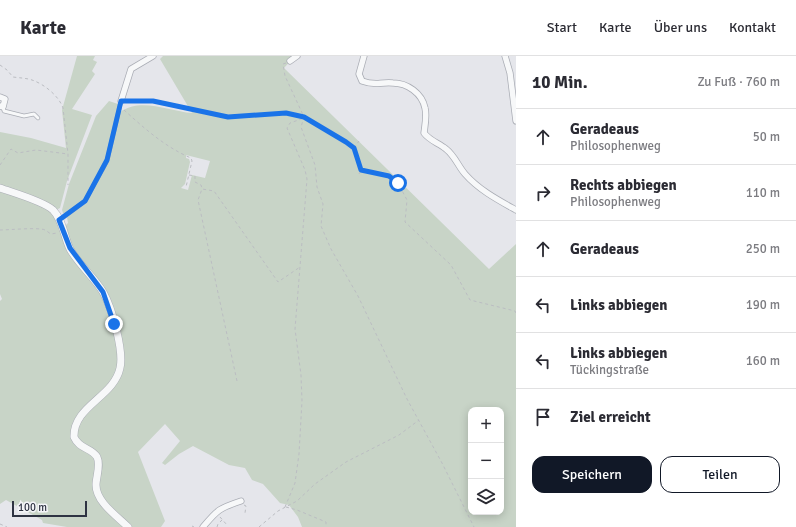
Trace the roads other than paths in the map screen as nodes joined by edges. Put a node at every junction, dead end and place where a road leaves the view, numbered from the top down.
1 (153, 56) edge
2 (298, 56) edge
3 (364, 56) edge
4 (505, 56) edge
5 (290, 61) road end
6 (0, 97) edge
7 (120, 104) joint
8 (1, 107) edge
9 (38, 118) dead end
10 (516, 121) edge
11 (0, 188) edge
12 (516, 210) edge
13 (59, 220) junction
14 (243, 503) road end
15 (128, 527) edge
16 (203, 527) edge

1 - 7 street
2 - 5 street
3 - 12 street
4 - 10 street
6 - 8 street
7 - 13 lane
8 - 9 lane
11 - 13 street
13 - 15 street
14 - 16 street

